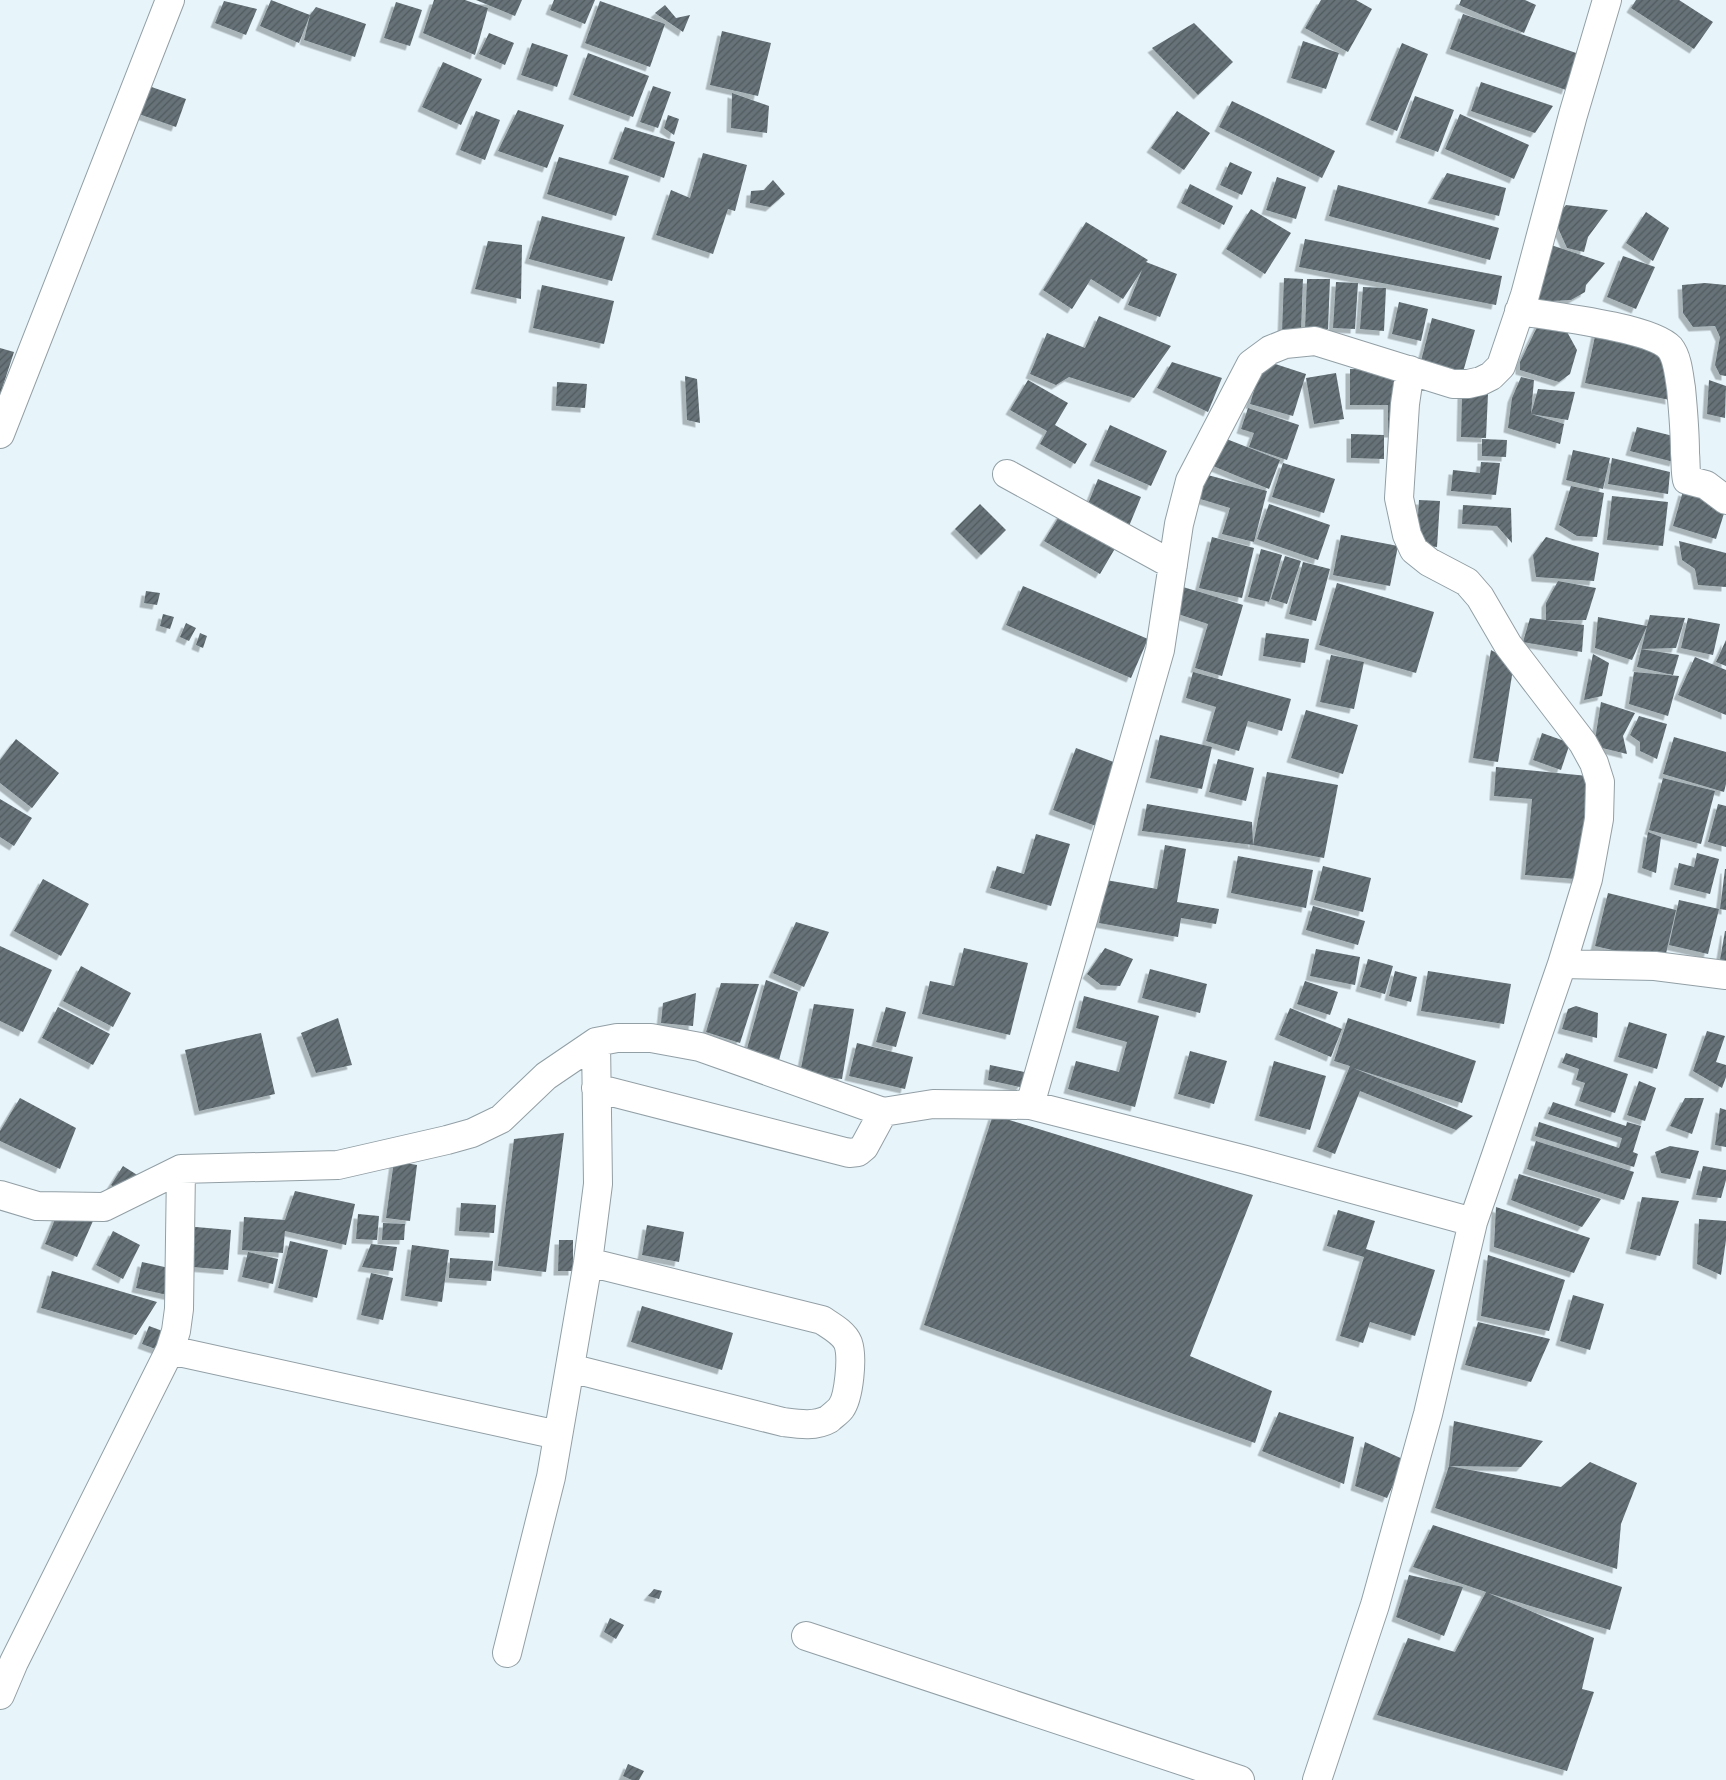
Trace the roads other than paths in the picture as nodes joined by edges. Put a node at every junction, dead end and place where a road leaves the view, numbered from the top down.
1 (170, 0) edge
2 (1607, 0) edge
3 (1519, 311) junction
4 (1410, 370) junction
5 (0, 434) edge
6 (1007, 474) dead end
7 (1726, 500) edge
8 (1173, 564) junction
9 (1562, 964) junction
10 (1726, 975) edge
11 (596, 1042) junction
12 (596, 1088) junction
13 (1030, 1105) junction
14 (883, 1112) junction
15 (181, 1169) junction
16 (0, 1195) edge
17 (1473, 1222) junction
18 (588, 1262) junction
19 (170, 1350) junction
20 (570, 1368) junction
21 (558, 1435) junction
22 (806, 1636) dead end
23 (507, 1653) dead end
24 (0, 1695) edge
25 (1240, 1780) edge
26 (1317, 1780) edge

1 - 5 street
2 - 3 street
3 - 4 street
3 - 7 street
4 - 8 street
4 - 9 street
6 - 8 street
8 - 13 street
9 - 10 street
9 - 17 street
11 - 12 street
11 - 14 street
11 - 15 street
12 - 14 street
12 - 18 street
13 - 14 street
13 - 17 street
15 - 16 street
15 - 19 street
17 - 26 street
18 - 20 street
18 - 20 street
19 - 21 street
19 - 24 street
20 - 21 street
21 - 23 street
22 - 25 street

